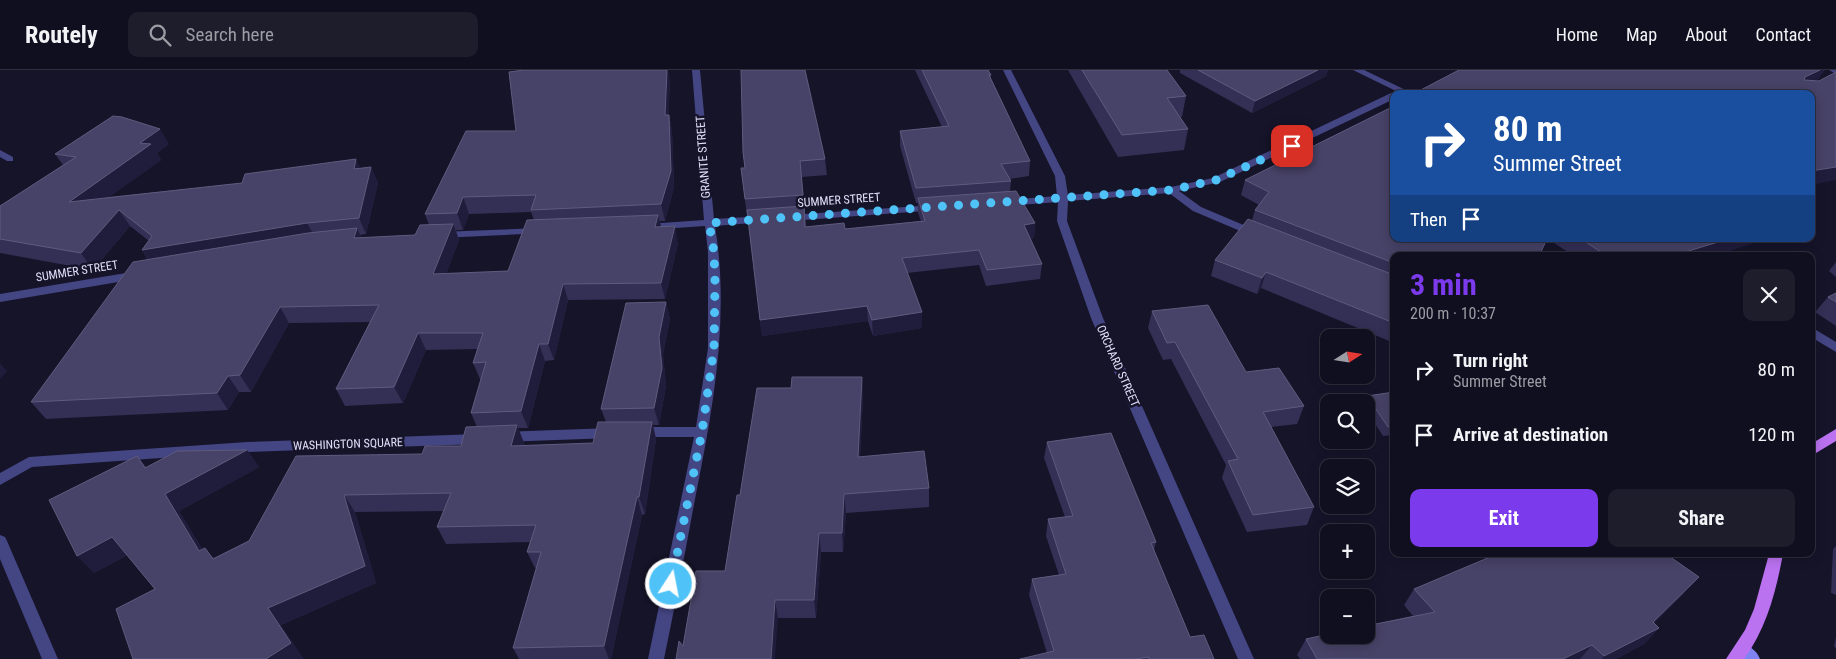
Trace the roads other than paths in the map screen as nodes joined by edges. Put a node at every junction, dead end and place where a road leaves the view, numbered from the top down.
1 (696, 70) edge
2 (1007, 70) edge
3 (1357, 70) edge
4 (1394, 90) edge
5 (1390, 98) edge
6 (0, 153) edge
7 (10, 159) dead end
8 (1171, 190) junction
9 (1063, 199) junction
10 (995, 204) edge
11 (946, 207) edge
12 (709, 223) junction
13 (640, 228) edge
14 (553, 231) edge
15 (426, 236) edge
16 (1269, 239) edge
17 (147, 274) edge
18 (0, 298) edge
19 (1815, 334) edge
20 (1836, 348) edge
21 (702, 432) junction
22 (1836, 434) edge
23 (1815, 449) edge
24 (0, 480) edge
25 (0, 541) edge
26 (1775, 557) edge
27 (1743, 656) edge
28 (50, 659) edge
29 (656, 659) edge
30 (1246, 659) edge

1 - 12 street, GRANITE STREET
2 - 9 street, ORCHARD STREET
3 - 4 street
5 - 8 street
6 - 7 street
8 - 9 street
8 - 16 street
9 - 10 street
9 - 30 street, ORCHARD STREET
11 - 12 street, SUMMER STREET
12 - 13 street, SUMMER STREET
12 - 21 street, GRANITE STREET
14 - 15 street
17 - 18 street, SUMMER STREET
19 - 20 street
21 - 24 street, WASHINGTON SQUARE
21 - 29 street, GRANITE STREET
22 - 23 main road
25 - 28 street
26 - 27 main road

